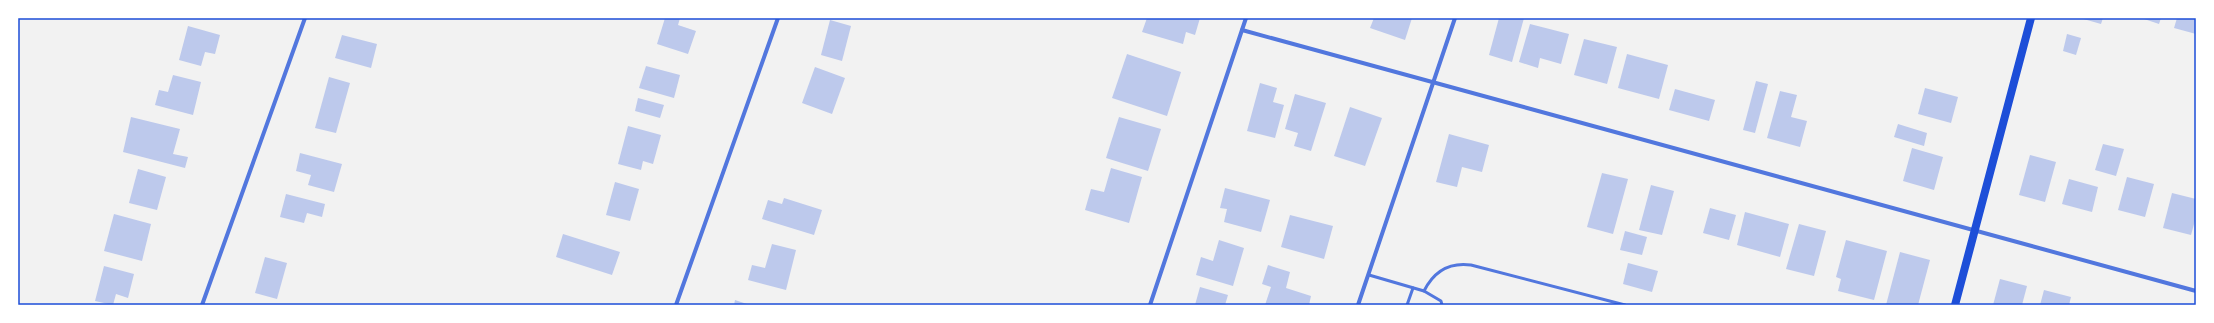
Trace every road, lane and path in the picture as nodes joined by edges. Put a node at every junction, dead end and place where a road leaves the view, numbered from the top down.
1 (305, 18) edge
2 (778, 18) edge
3 (1246, 18) edge
4 (1455, 18) edge
5 (2031, 18) edge
6 (1242, 30) junction
7 (1432, 81) junction
8 (1975, 230) junction
9 (1369, 275) junction
10 (1413, 288) junction
11 (2196, 291) edge
12 (1424, 292) junction
13 (202, 305) edge
14 (676, 305) edge
15 (1150, 305) edge
16 (1358, 305) edge
17 (1407, 305) edge
18 (1442, 305) edge
19 (1625, 305) edge
20 (1955, 305) edge

1 - 13 street
2 - 14 street
3 - 6 street
4 - 7 street
5 - 8 main road
6 - 7 street
6 - 15 street
7 - 8 street
7 - 9 street
8 - 11 street
8 - 20 main road
9 - 10 lane
9 - 16 street
10 - 12 lane
10 - 17 lane
12 - 18 lane
12 - 19 lane

